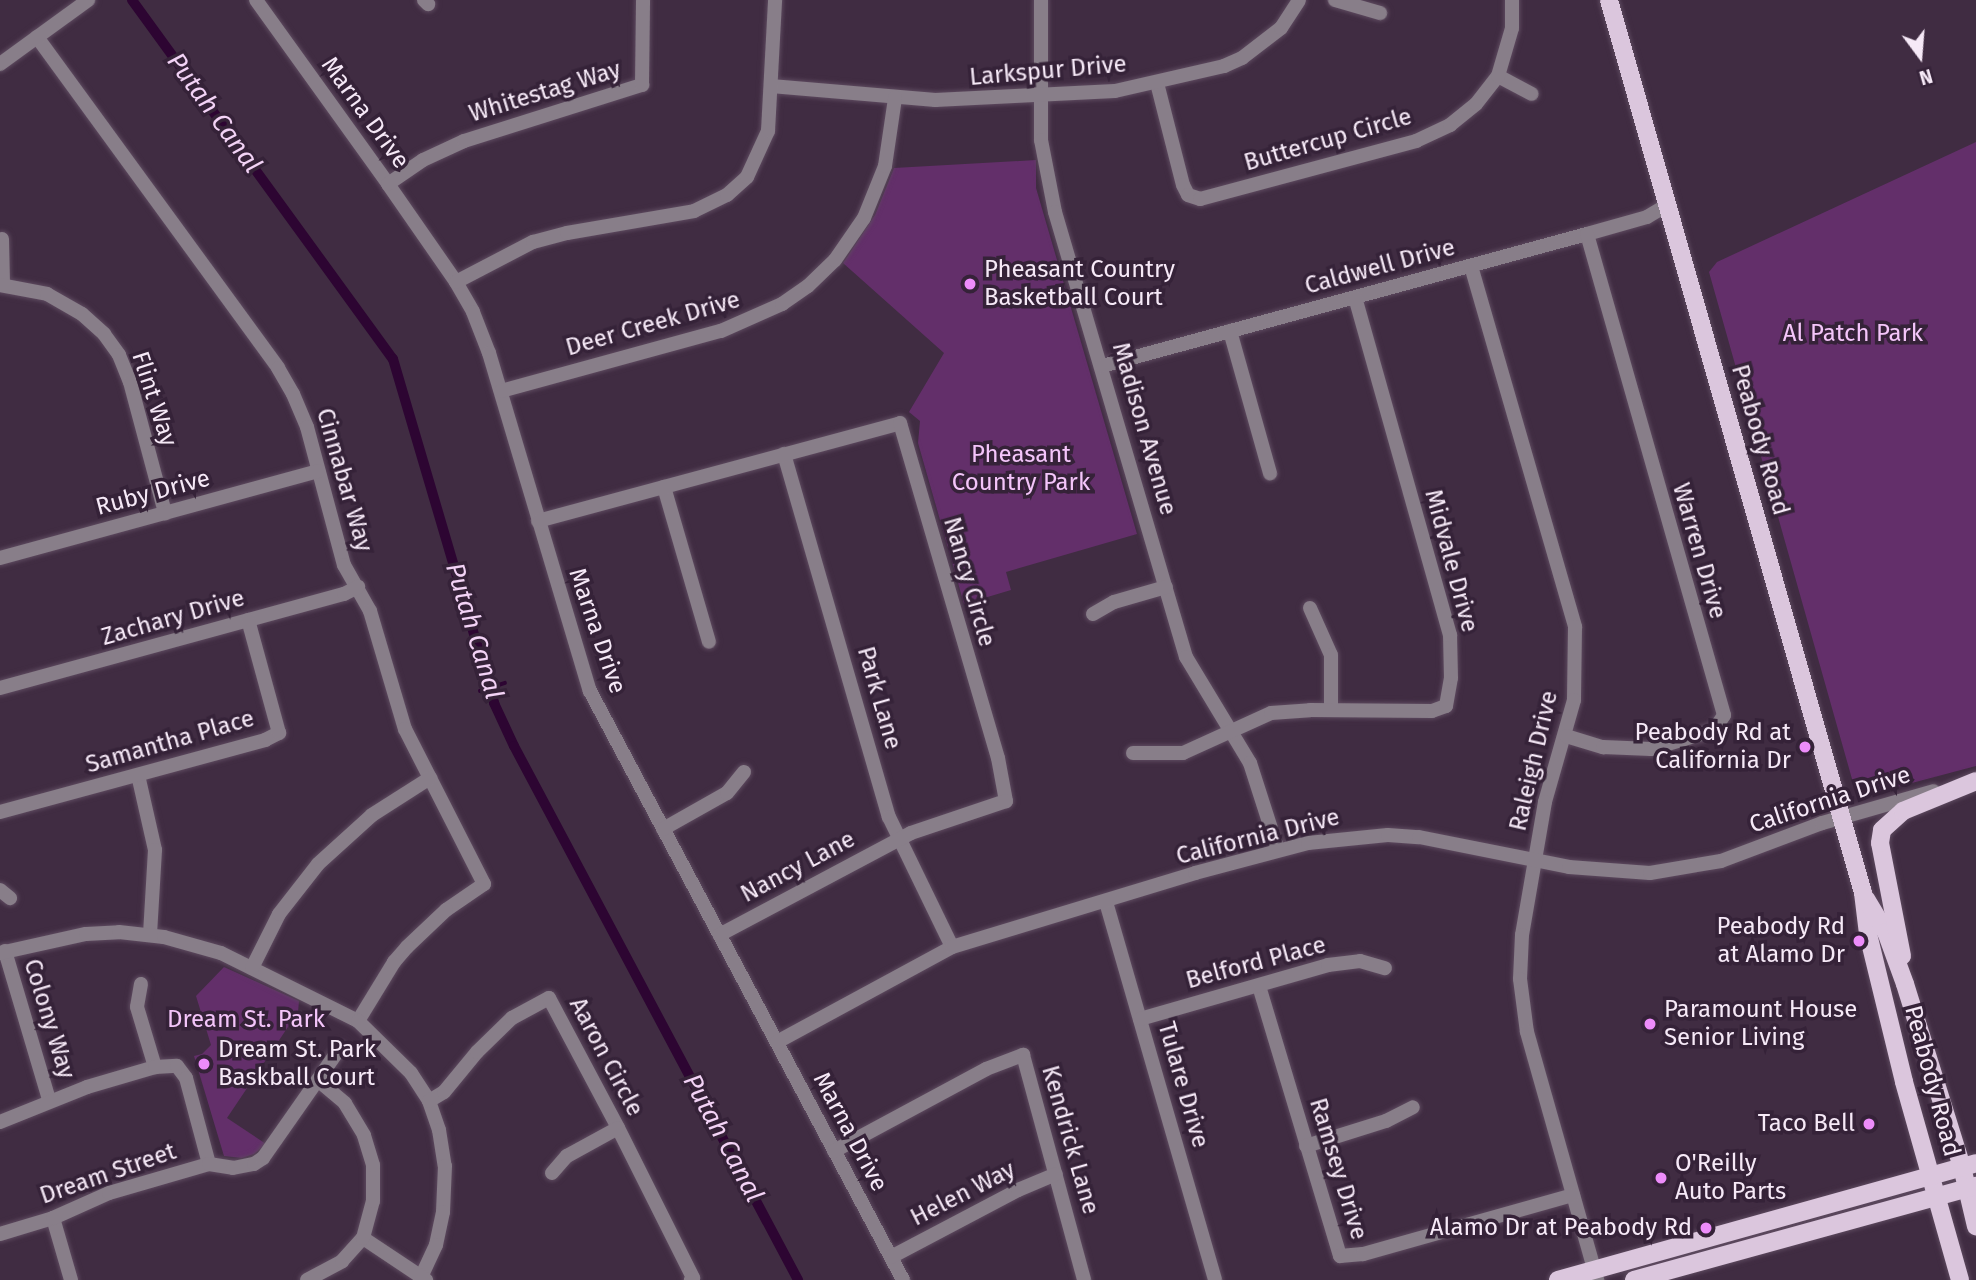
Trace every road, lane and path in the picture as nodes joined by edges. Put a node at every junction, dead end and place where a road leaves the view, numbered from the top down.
1 (88, 0) edge
2 (256, 0) edge
3 (643, 0) edge
4 (775, 0) edge
5 (1041, 0) edge
6 (1299, 0) edge
7 (1335, 0) edge
8 (1511, 0) edge
9 (1609, 0) edge
10 (1380, 13) dead end
11 (37, 37) junction
12 (0, 64) edge
13 (1497, 76) junction
14 (1157, 83) junction
15 (771, 86) junction
16 (1532, 94) dead end
17 (1040, 97) junction
18 (895, 98) junction
19 (388, 184) junction
20 (1667, 205) junction
21 (1587, 234) junction
22 (2, 239) dead end
23 (1471, 266) junction
24 (456, 282) junction
25 (1, 285) edge
26 (1355, 298) junction
27 (1230, 331) junction
28 (1102, 366) junction
29 (501, 391) junction
30 (784, 454) junction
31 (318, 471) junction
32 (1270, 472) dead end
33 (664, 487) junction
34 (164, 513) junction
35 (538, 522) junction
36 (0, 558) edge
37 (358, 587) junction
38 (1166, 587) junction
39 (1310, 608) dead end
40 (1093, 614) dead end
41 (248, 620) junction
42 (709, 642) dead end
43 (0, 688) edge
44 (1331, 710) junction
45 (1232, 731) junction
46 (1566, 736) junction
47 (1133, 753) dead end
48 (744, 772) dead end
49 (138, 775) junction
50 (430, 778) junction
51 (1976, 780) edge
52 (0, 813) edge
53 (1842, 816) junction
54 (663, 829) junction
55 (898, 839) junction
56 (1279, 850) junction
57 (1535, 860) junction
58 (1863, 893) junction
59 (1106, 902) junction
60 (150, 935) junction
61 (719, 935) junction
62 (952, 947) junction
63 (3, 952) edge
64 (252, 968) junction
65 (1385, 968) dead end
66 (141, 984) dead end
67 (1905, 984) junction
68 (1259, 986) junction
69 (1140, 1019) junction
70 (358, 1021) junction
71 (777, 1042) junction
72 (340, 1048) dead end
73 (155, 1067) junction
74 (318, 1080) junction
75 (49, 1100) junction
76 (429, 1101) junction
77 (1413, 1107) dead end
78 (0, 1122) edge
79 (618, 1128) junction
80 (1306, 1146) junction
81 (834, 1151) junction
82 (209, 1164) junction
83 (1969, 1165) edge
84 (552, 1173) dead end
85 (1056, 1174) junction
86 (1932, 1175) junction
87 (1971, 1187) edge
88 (1573, 1195) junction
89 (1937, 1196) junction
90 (53, 1218) junction
91 (1976, 1226) edge
92 (0, 1234) edge
93 (363, 1238) junction
94 (891, 1257) junction
95 (1595, 1275) edge
96 (422, 1279) edge
97 (71, 1280) edge
98 (307, 1280) edge
99 (691, 1280) edge
100 (903, 1280) edge
101 (1084, 1280) edge
102 (1215, 1280) edge
103 (1558, 1280) edge
104 (1634, 1280) edge
105 (1960, 1280) edge

1 - 11 street
2 - 19 street, Marna Drive
3 - 19 street, Whitestag Way
4 - 15 street
5 - 17 street, Madison Avenue
6 - 14 street, Larkspur Drive
7 - 10 street
8 - 13 street, Buttercup Circle
9 - 20 main road, Peabody Road
11 - 12 street
11 - 31 street, Cinnabar Way
13 - 14 street, Buttercup Circle
13 - 16 street
14 - 17 street, Larkspur Drive
15 - 18 street, Larkspur Drive
15 - 24 street
17 - 18 street, Larkspur Drive
17 - 28 street, Madison Avenue
18 - 29 street, Deer Creek Drive
19 - 24 street, Marna Drive
20 - 21 street, Caldwell Drive
20 - 53 main road, Peabody Road
21 - 23 street, Caldwell Drive
21 - 46 street, Warren Drive
22 - 25 street
23 - 26 street, Caldwell Drive
23 - 46 street, Raleigh Drive
24 - 29 street, Marna Drive
25 - 34 street, Flint Way
26 - 27 street, Caldwell Drive
26 - 44 street, Midvale Drive
27 - 28 street, Caldwell Drive
27 - 32 street
28 - 38 street, Madison Avenue
29 - 35 street, Marna Drive
30 - 33 street, Nancy Circle
30 - 55 street, Park Lane
30 - 55 street, Nancy Circle
31 - 34 street, Ruby Drive
31 - 37 street, Cinnabar Way
33 - 35 street, Nancy Circle
33 - 42 street
34 - 36 street, Ruby Drive
35 - 54 street, Marna Drive
37 - 41 street, Zachary Drive
37 - 50 street, Cinnabar Way
38 - 40 street
38 - 45 street, Madison Avenue
39 - 44 street
41 - 43 street, Zachary Drive
41 - 49 street, Samantha Place
44 - 45 street, Midvale Drive
45 - 47 street, Midvale Drive
45 - 56 street, Madison Avenue
46 - 57 street, Raleigh Drive
48 - 54 street
49 - 52 street, Samantha Place
49 - 60 street
50 - 64 street
50 - 70 street, Cinnabar Way
51 - 53 street, California Drive
51 - 67 main road
53 - 57 street, California Drive
53 - 58 main road, Peabody Road
54 - 61 street, Marna Drive
55 - 61 street, Nancy Lane
55 - 62 street, Park Lane
56 - 57 street, California Drive
56 - 59 street, California Drive
57 - 88 street, Raleigh Drive
58 - 67 main road, Peabody Road
58 - 86 main road, Peabody Road
59 - 62 street, California Drive
59 - 69 street, Tulare Drive
60 - 63 street
60 - 64 street
61 - 71 street, Marna Drive
62 - 71 street, California Drive
63 - 75 street, Colony Way
64 - 70 street
65 - 68 street, Belford Place
66 - 73 street
67 - 83 main road, Peabody Road
68 - 69 street, Belford Place
68 - 80 street, Ramsey Drive
69 - 102 street, Tulare Drive
70 - 76 street
71 - 81 street, Marna Drive
72 - 74 street, Dream Street
73 - 75 street
73 - 82 street
74 - 82 street, Dream Street
74 - 93 street
75 - 78 street
76 - 79 street, Aaron Circle
76 - 96 street
77 - 80 street
79 - 84 street
79 - 99 street, Aaron Circle
80 - 88 street, Ramsey Drive
81 - 85 street, Kendrick Lane
81 - 94 street, Marna Drive
82 - 90 street, Dream Street
83 - 86 main road
83 - 87 main road, Peabody Road
85 - 94 street, Helen Way
85 - 101 street, Kendrick Lane
86 - 89 main road, Peabody Road
86 - 95 main road
87 - 89 main road
87 - 91 main road, Peabody Road
88 - 95 street, Raleigh Drive
89 - 104 main road
89 - 105 main road, Peabody Road
90 - 92 street, Dream Street
90 - 97 street
93 - 96 street
93 - 98 street
94 - 100 street, Marna Drive
95 - 103 main road

